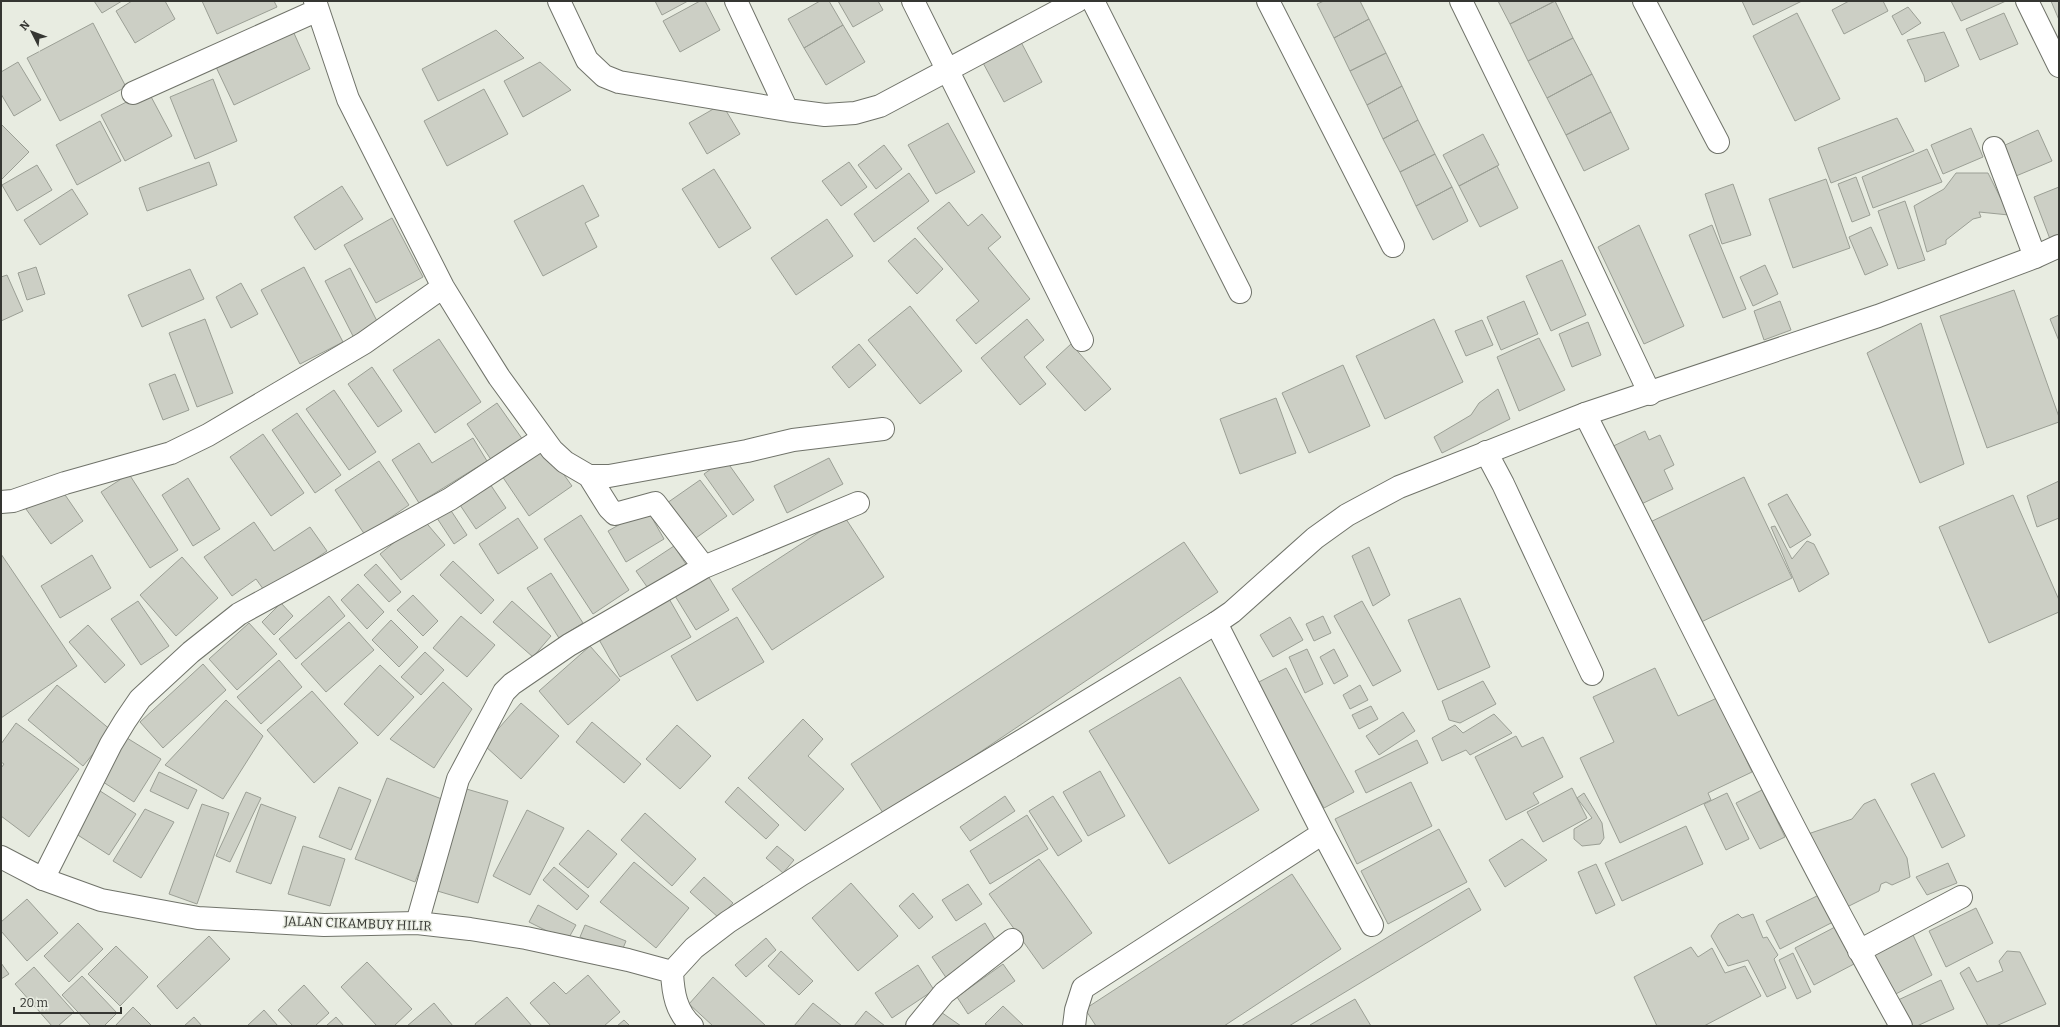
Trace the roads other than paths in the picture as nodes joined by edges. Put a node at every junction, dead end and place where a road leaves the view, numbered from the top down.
1 (559, 1) edge
2 (736, 1) edge
3 (913, 1) edge
4 (1077, 1) edge
5 (1093, 1) edge
6 (1268, 1) edge
7 (1461, 1) edge
8 (1644, 1) edge
9 (2027, 1) edge
10 (316, 6) edge
11 (2059, 66) edge
12 (946, 70) junction
13 (133, 93) dead end
14 (787, 110) junction
15 (1718, 142) dead end
16 (1994, 148) dead end
17 (1394, 246) dead end
18 (2059, 246) edge
19 (2035, 257) junction
20 (443, 287) junction
21 (1240, 292) dead end
22 (1082, 340) dead end
23 (1650, 394) junction
24 (1585, 414) junction
25 (883, 429) dead end
26 (543, 438) junction
27 (1486, 452) junction
28 (590, 476) junction
29 (1, 502) edge
30 (858, 504) dead end
31 (704, 567) junction
32 (1216, 623) junction
33 (1592, 674) dead end
34 (1323, 833) junction
35 (1, 857) edge
36 (43, 879) junction
37 (1961, 897) dead end
38 (417, 923) junction
39 (1372, 925) dead end
40 (1012, 940) dead end
41 (1859, 951) junction
42 (672, 972) junction
43 (692, 1026) edge
44 (917, 1026) edge
45 (1074, 1026) edge
46 (1901, 1026) edge

1 - 14 street
2 - 14 street
3 - 12 street
4 - 12 street
5 - 21 street
6 - 17 street
7 - 23 street
8 - 15 street
9 - 11 street
10 - 13 street
10 - 20 street
12 - 14 street
12 - 22 street
16 - 19 street
18 - 19 street
19 - 23 street
20 - 26 street
20 - 29 street
23 - 24 street
24 - 27 street
24 - 41 street
25 - 28 street
26 - 28 street
26 - 36 street
27 - 32 street
27 - 33 street
28 - 31 street
30 - 31 street
31 - 38 street
32 - 34 street
32 - 42 street
34 - 39 street
34 - 45 street
35 - 36 street, JALAN CIKAMBUY HILIR
36 - 38 street, JALAN CIKAMBUY HILIR
37 - 41 street
38 - 42 street, JALAN CIKAMBUY HILIR
40 - 44 street
41 - 46 street
42 - 43 street

